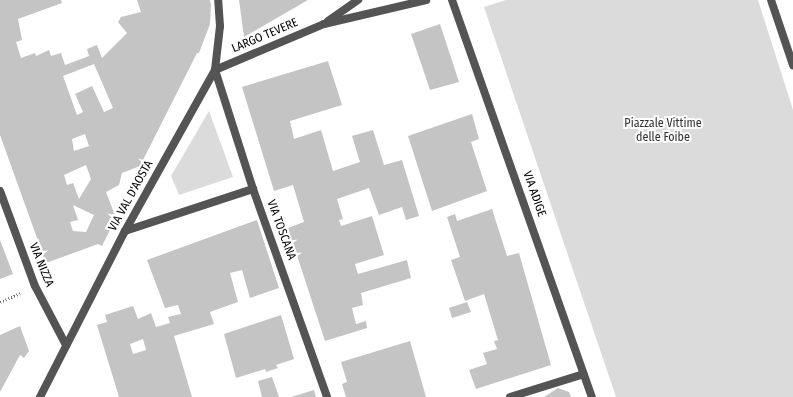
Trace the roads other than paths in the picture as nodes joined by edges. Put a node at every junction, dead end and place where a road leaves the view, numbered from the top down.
1 (218, 0) edge
2 (358, 0) edge
3 (426, 0) edge
4 (452, 0) edge
5 (771, 0) edge
6 (324, 24) junction
7 (793, 65) edge
8 (215, 70) junction
9 (253, 189) junction
10 (0, 192) edge
11 (125, 231) junction
12 (66, 345) junction
13 (584, 374) junction
14 (40, 397) edge
15 (328, 397) edge
16 (510, 397) edge
17 (592, 397) edge

1 - 8 street, VIA VAL D'AOSTA
2 - 6 street, LARGO TEVERE
3 - 6 street, LARGO TEVERE
4 - 13 street, VIA ADIGE
5 - 7 street
6 - 8 street, LARGO TEVERE
8 - 9 street, VIA TOSCANA
8 - 11 street, VIA VAL D'AOSTA
9 - 11 street
9 - 15 street, VIA TOSCANA
10 - 12 street, VIA NIZZA
11 - 12 street, VIA VAL D'AOSTA
12 - 14 street, VIA VAL D'AOSTA
13 - 16 street
13 - 17 street, VIA ADIGE

